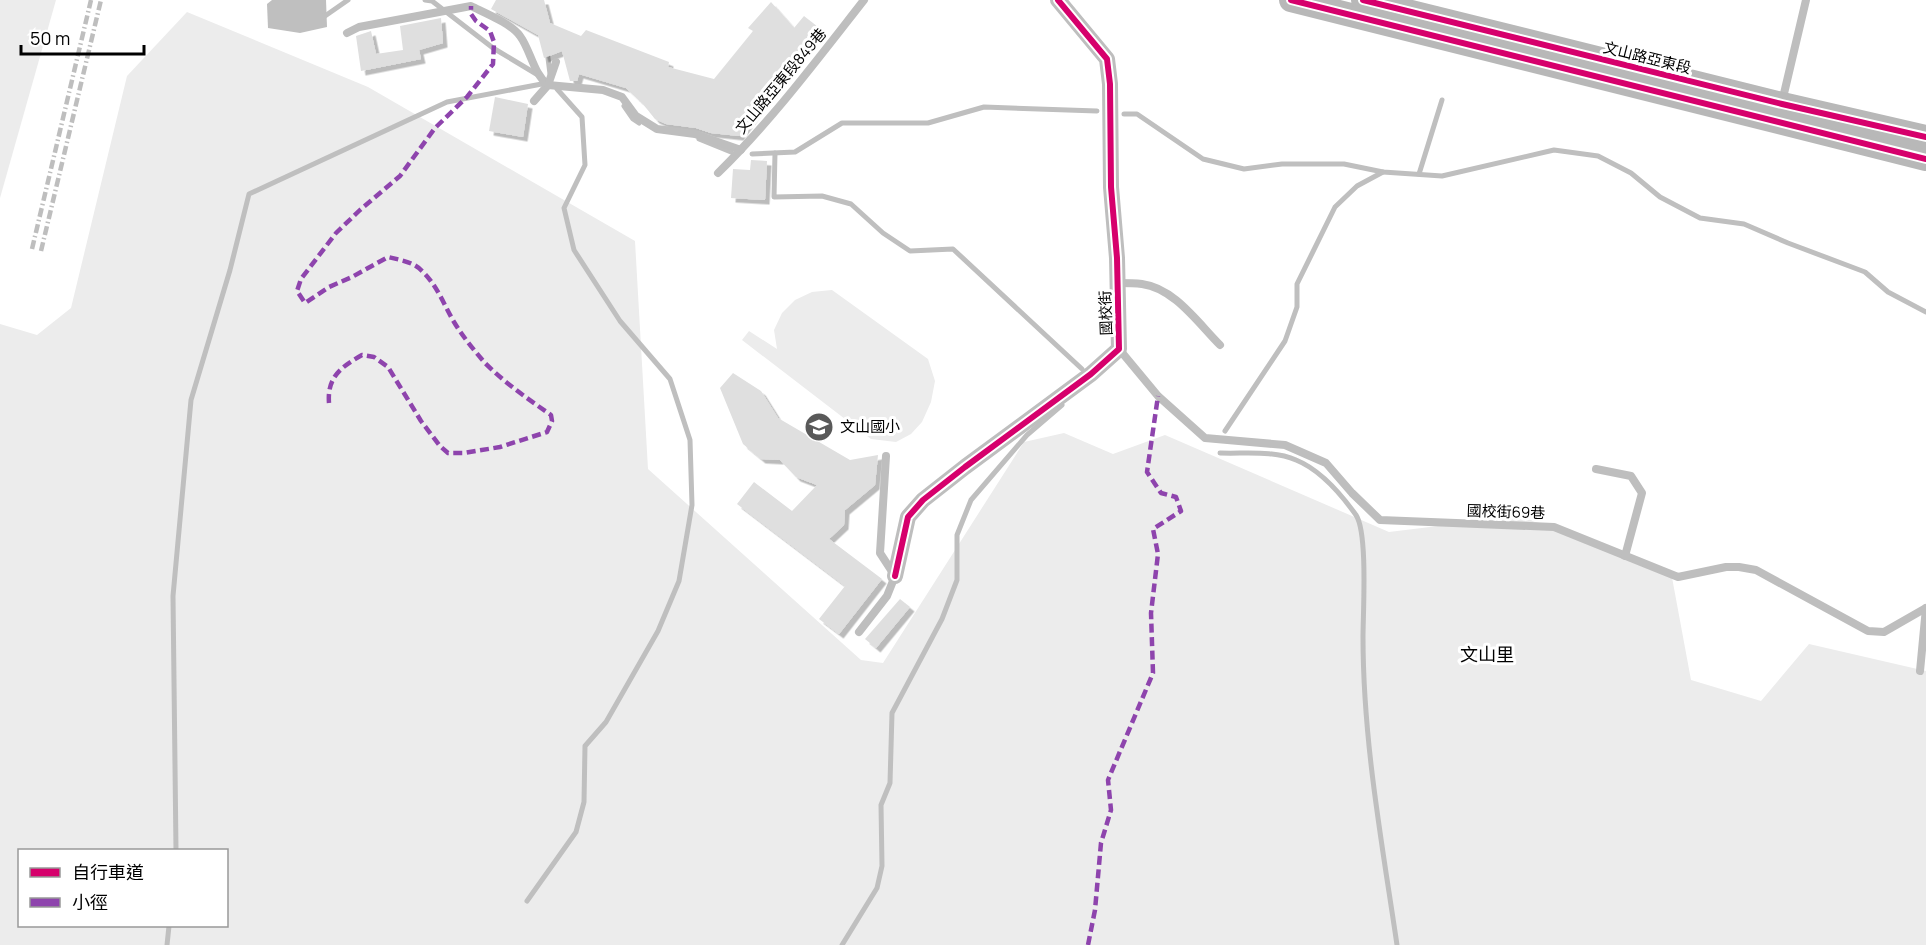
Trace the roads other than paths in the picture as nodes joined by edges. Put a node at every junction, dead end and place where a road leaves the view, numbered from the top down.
1 (864, 0) edge
2 (1058, 0) edge
3 (1291, 0) edge
4 (1363, 0) edge
5 (1806, 0) edge
6 (473, 3) edge
7 (347, 33) dead end
8 (556, 62) dead end
9 (548, 85) junction
10 (534, 101) dead end
11 (1779, 113) junction
12 (1926, 137) edge
13 (741, 150) junction
14 (1926, 159) edge
15 (718, 173) dead end
16 (1117, 283) junction
17 (1220, 345) dead end
18 (1119, 349) junction
19 (886, 456) dead end
20 (1596, 469) dead end
21 (1625, 556) junction
22 (895, 576) junction
23 (1926, 608) edge
24 (859, 632) dead end
25 (1920, 671) dead end

1 - 13 lane, 文山路亞東段849巷
2 - 16 street, 國校街
3 - 11 main road, 文山路亞東段
4 - 11 main road, 文山路亞東段
5 - 11 lane
6 - 7 lane
6 - 9 lane
8 - 9 lane
9 - 10 lane
9 - 13 lane
11 - 12 main road, 文山路亞東段
11 - 14 main road, 文山路亞東段
13 - 15 lane, 文山路亞東段849巷
16 - 17 lane
16 - 18 street, 國校街
18 - 21 lane, 國校街69巷
18 - 22 street, 國校街
19 - 22 lane
20 - 21 lane
21 - 23 lane, 國校街69巷
22 - 24 lane
23 - 25 lane

